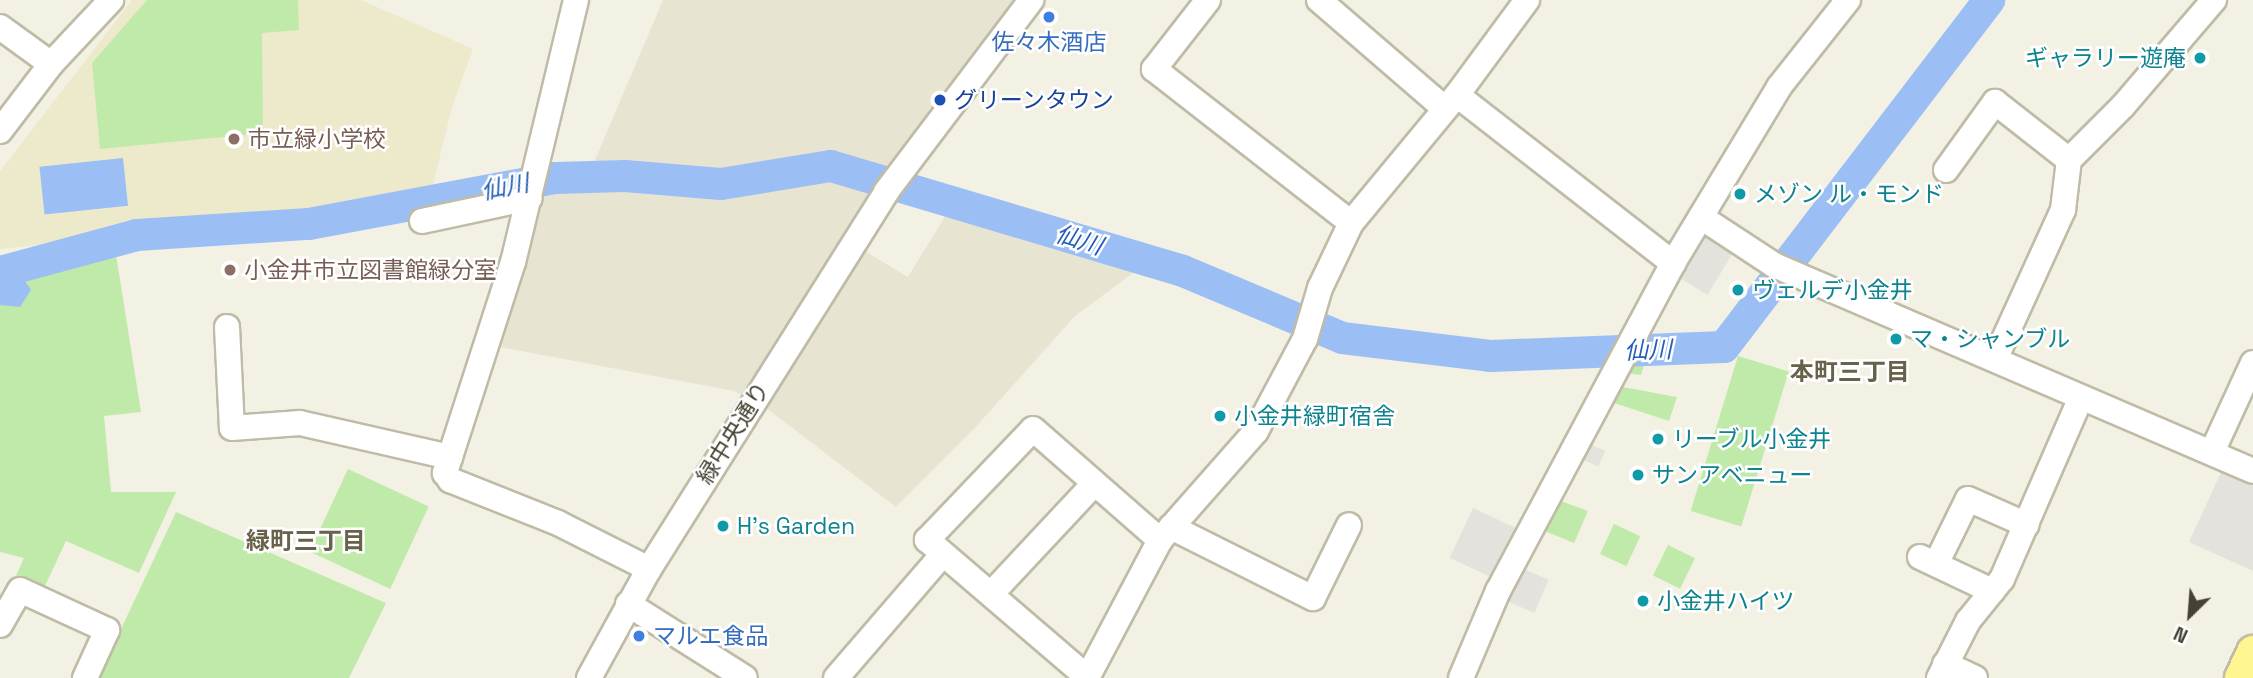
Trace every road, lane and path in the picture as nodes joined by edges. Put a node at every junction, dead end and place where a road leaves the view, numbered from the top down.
1 (111, 0) edge
2 (576, 0) edge
3 (1031, 0) edge
4 (1208, 0) edge
5 (1319, 0) edge
6 (1527, 0) edge
7 (1848, 0) edge
8 (2214, 0) edge
9 (0, 27) edge
10 (51, 64) junction
11 (1450, 102) junction
12 (0, 131) edge
13 (2069, 160) junction
14 (1946, 170) dead end
15 (533, 186) junction
16 (1701, 217) junction
17 (422, 221) dead end
18 (1351, 223) junction
19 (1673, 263) junction
20 (228, 327) dead end
21 (1996, 357) junction
22 (2253, 363) edge
23 (2081, 397) junction
24 (2212, 452) junction
25 (450, 457) junction
26 (2253, 471) edge
27 (1094, 484) junction
28 (2027, 524) junction
29 (1349, 526) dead end
30 (1165, 534) junction
31 (942, 555) junction
32 (649, 569) junction
33 (1992, 592) junction
34 (990, 594) junction
35 (628, 604) junction
36 (0, 625) edge
37 (2253, 652) edge
38 (1942, 671) edge
39 (85, 678) edge
40 (589, 678) edge
41 (745, 678) edge
42 (836, 678) edge
43 (1087, 678) edge
44 (1461, 678) edge
45 (1975, 678) edge
46 (2241, 678) edge

1 - 10 street
2 - 15 street
3 - 32 street, 緑中央通り
4 - 18 street
5 - 11 street
6 - 11 street
7 - 16 street
8 - 13 street
9 - 10 street
10 - 12 street
11 - 18 street
11 - 19 street
13 - 14 street
13 - 21 street
15 - 17 street
15 - 25 street
16 - 19 street
16 - 21 street
18 - 30 street
19 - 44 street
20 - 25 street
21 - 23 street
22 - 24 street
23 - 24 street
23 - 28 street
24 - 26 street
25 - 32 street
27 - 30 street
27 - 31 street
27 - 34 street
28 - 33 street
28 - 33 street
29 - 30 street
30 - 43 street
31 - 34 street
31 - 42 street
32 - 35 street, 緑中央通り
33 - 38 street
34 - 43 street
35 - 40 street, 緑中央通り
35 - 41 street
36 - 39 street
37 - 46 main road
38 - 45 street

